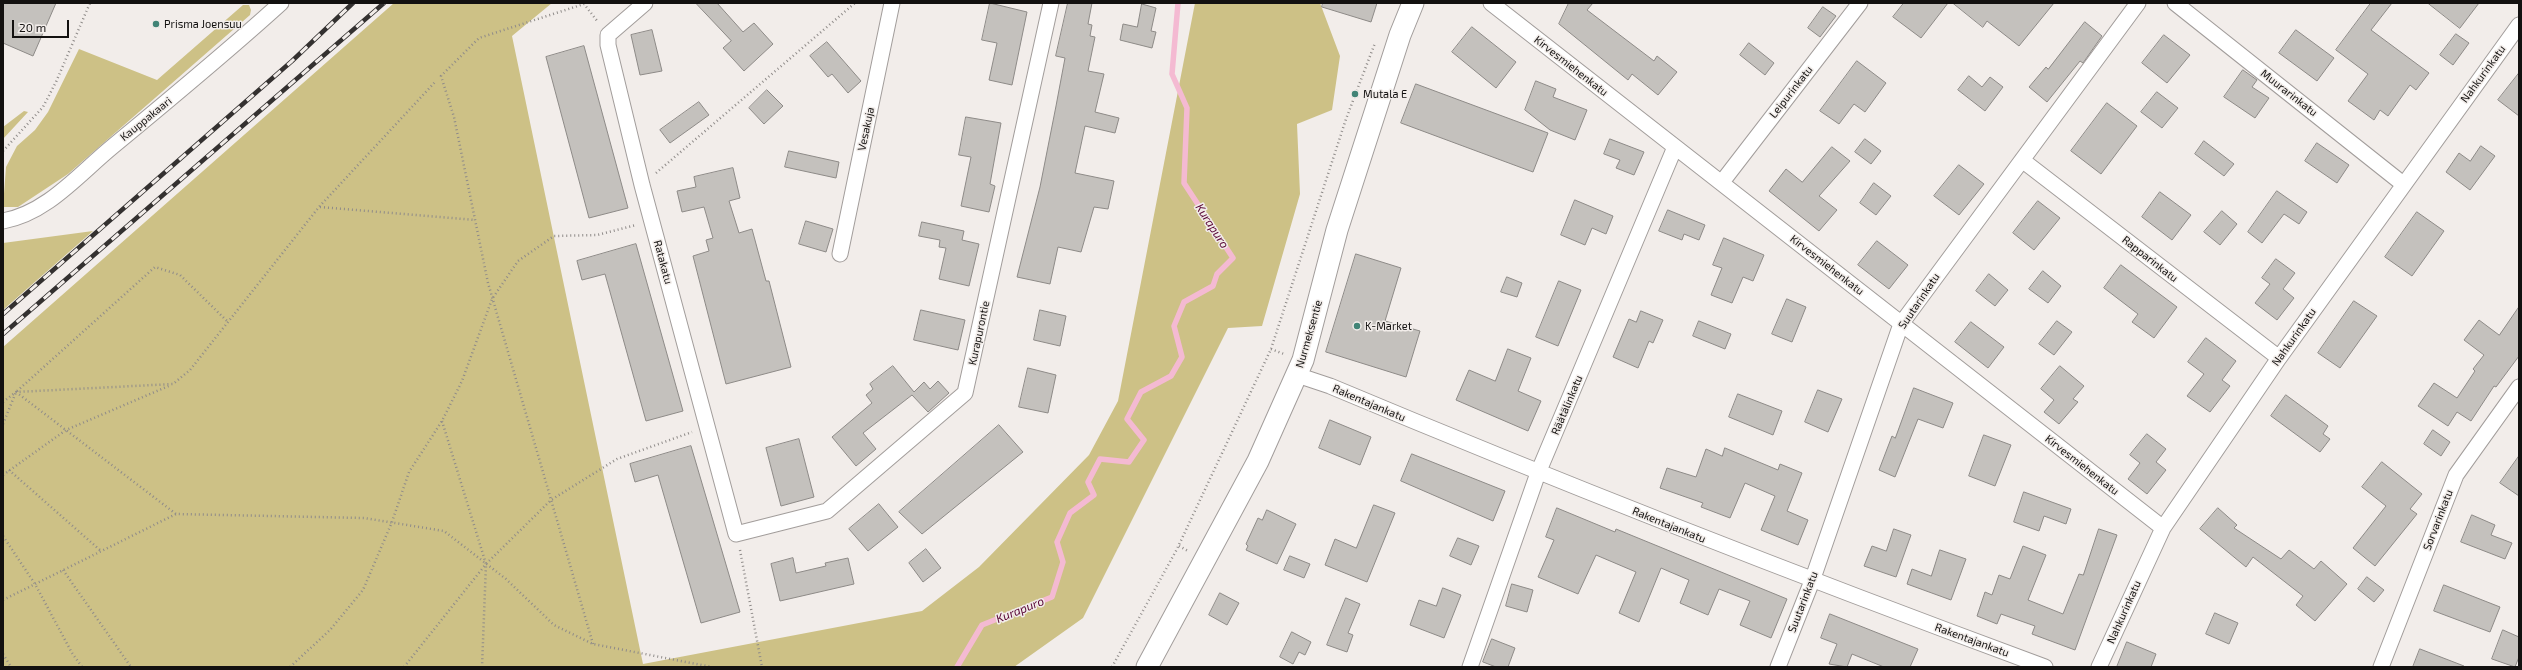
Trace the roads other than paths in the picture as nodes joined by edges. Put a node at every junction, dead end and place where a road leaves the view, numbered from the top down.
1 (281, 3) edge
2 (645, 3) edge
3 (892, 3) edge
4 (1051, 3) edge
5 (1413, 3) edge
6 (1491, 3) edge
7 (1860, 3) edge
8 (2138, 3) edge
9 (2175, 3) edge
10 (2519, 25) edge
11 (1675, 147) junction
12 (2022, 160) junction
13 (1722, 182) junction
14 (2403, 184) junction
15 (3, 221) edge
16 (840, 254) dead end
17 (1901, 324) junction
18 (2279, 358) junction
19 (1297, 375) junction
20 (2519, 387) edge
21 (1538, 473) junction
22 (2163, 528) junction
23 (736, 534) joint
24 (1812, 581) junction
25 (1147, 667) edge
26 (1470, 667) edge
27 (1778, 667) edge
28 (2045, 667) edge
29 (2099, 667) edge
30 (2381, 667) edge

1 - 15 street, Kauppakaari
2 - 23 street, Ratakatu
3 - 16 street, Vesakuja
4 - 23 street, Kurapurontie
5 - 19 street, Nurmeksentie
6 - 11 street, Kirvesmiehenkatu
7 - 13 street, Leipurinkatu
8 - 12 street, Suutarinkatu
9 - 14 street, Muurarinkatu
10 - 14 street, Nahkurinkatu
11 - 13 street, Kirvesmiehenkatu
11 - 21 street, Räätälinkatu
12 - 17 street, Suutarinkatu
12 - 18 street, Rapparinkatu
13 - 17 street, Kirvesmiehenkatu
14 - 18 street, Nahkurinkatu
17 - 22 street, Kirvesmiehenkatu
17 - 24 street, Suutarinkatu
18 - 22 street, Nahkurinkatu
19 - 21 street, Rakentajankatu
19 - 25 street, Nurmeksentie
20 - 30 street, Sorvarinkatu
21 - 24 street, Rakentajankatu
21 - 26 street, Räätälinkatu
22 - 29 street, Nahkurinkatu
24 - 27 street, Suutarinkatu
24 - 28 street, Rakentajankatu

